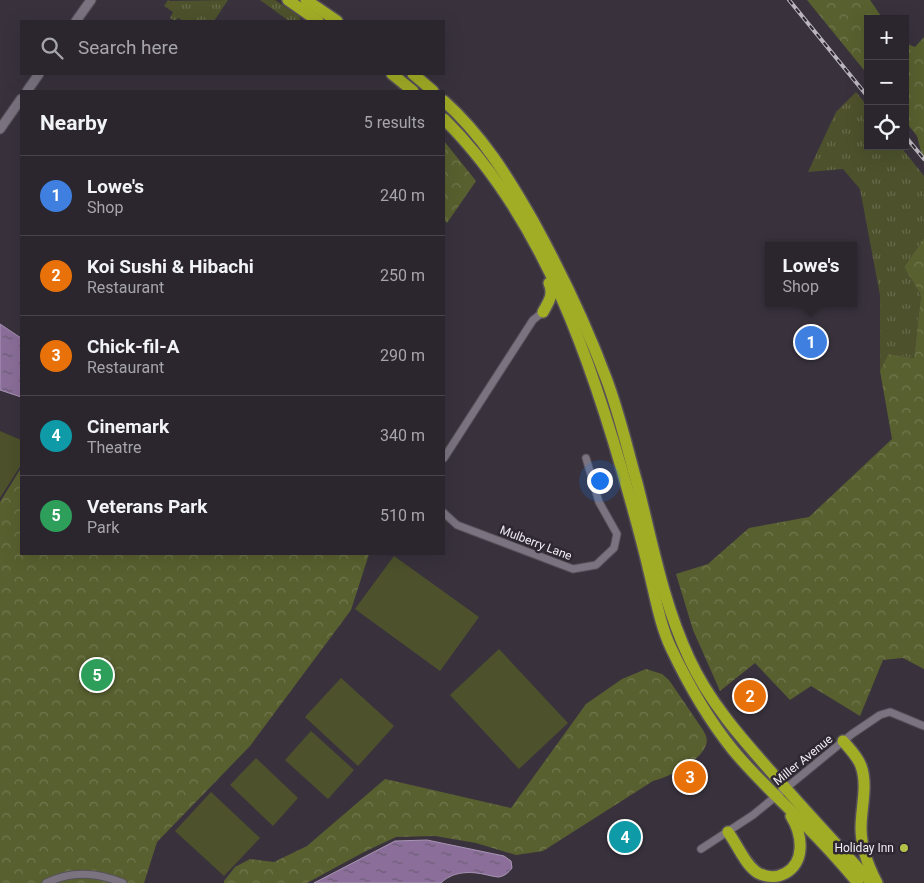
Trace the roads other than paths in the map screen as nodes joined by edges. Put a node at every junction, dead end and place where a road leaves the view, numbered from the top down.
1 (91, 0) edge
2 (288, 0) edge
3 (306, 0) edge
4 (77, 20) edge
5 (317, 20) edge
6 (336, 20) edge
7 (38, 75) edge
8 (393, 75) edge
9 (414, 75) edge
10 (28, 90) edge
11 (413, 90) edge
12 (432, 90) edge
13 (20, 100) edge
14 (445, 102) edge
15 (445, 120) edge
16 (0, 129) edge
17 (541, 255) junction
18 (543, 312) junction
19 (579, 339) junction
20 (445, 456) edge
21 (586, 458) dead end
22 (445, 514) edge
23 (924, 726) edge
24 (843, 741) junction
25 (785, 788) junction
26 (776, 796) junction
27 (785, 806) junction
28 (728, 832) junction
29 (701, 849) dead end
30 (46, 883) edge
31 (123, 883) edge
32 (858, 883) edge
33 (872, 883) edge
34 (877, 883) edge

1 - 4 street
2 - 5 highway
3 - 6 highway
7 - 10 street
8 - 11 highway
9 - 12 highway
13 - 16 street
14 - 25 highway
15 - 17 highway
17 - 18 highway
17 - 19 highway
18 - 19 highway
18 - 20 street
19 - 26 highway
21 - 22 street, Mulberry Lane
23 - 24 street, Miller Avenue
24 - 25 street, Miller Avenue
24 - 34 highway
25 - 26 street, Miller Avenue
25 - 33 highway
26 - 27 highway
26 - 28 street, Miller Avenue
27 - 28 highway
27 - 32 highway
28 - 29 street, Miller Avenue
30 - 31 street

